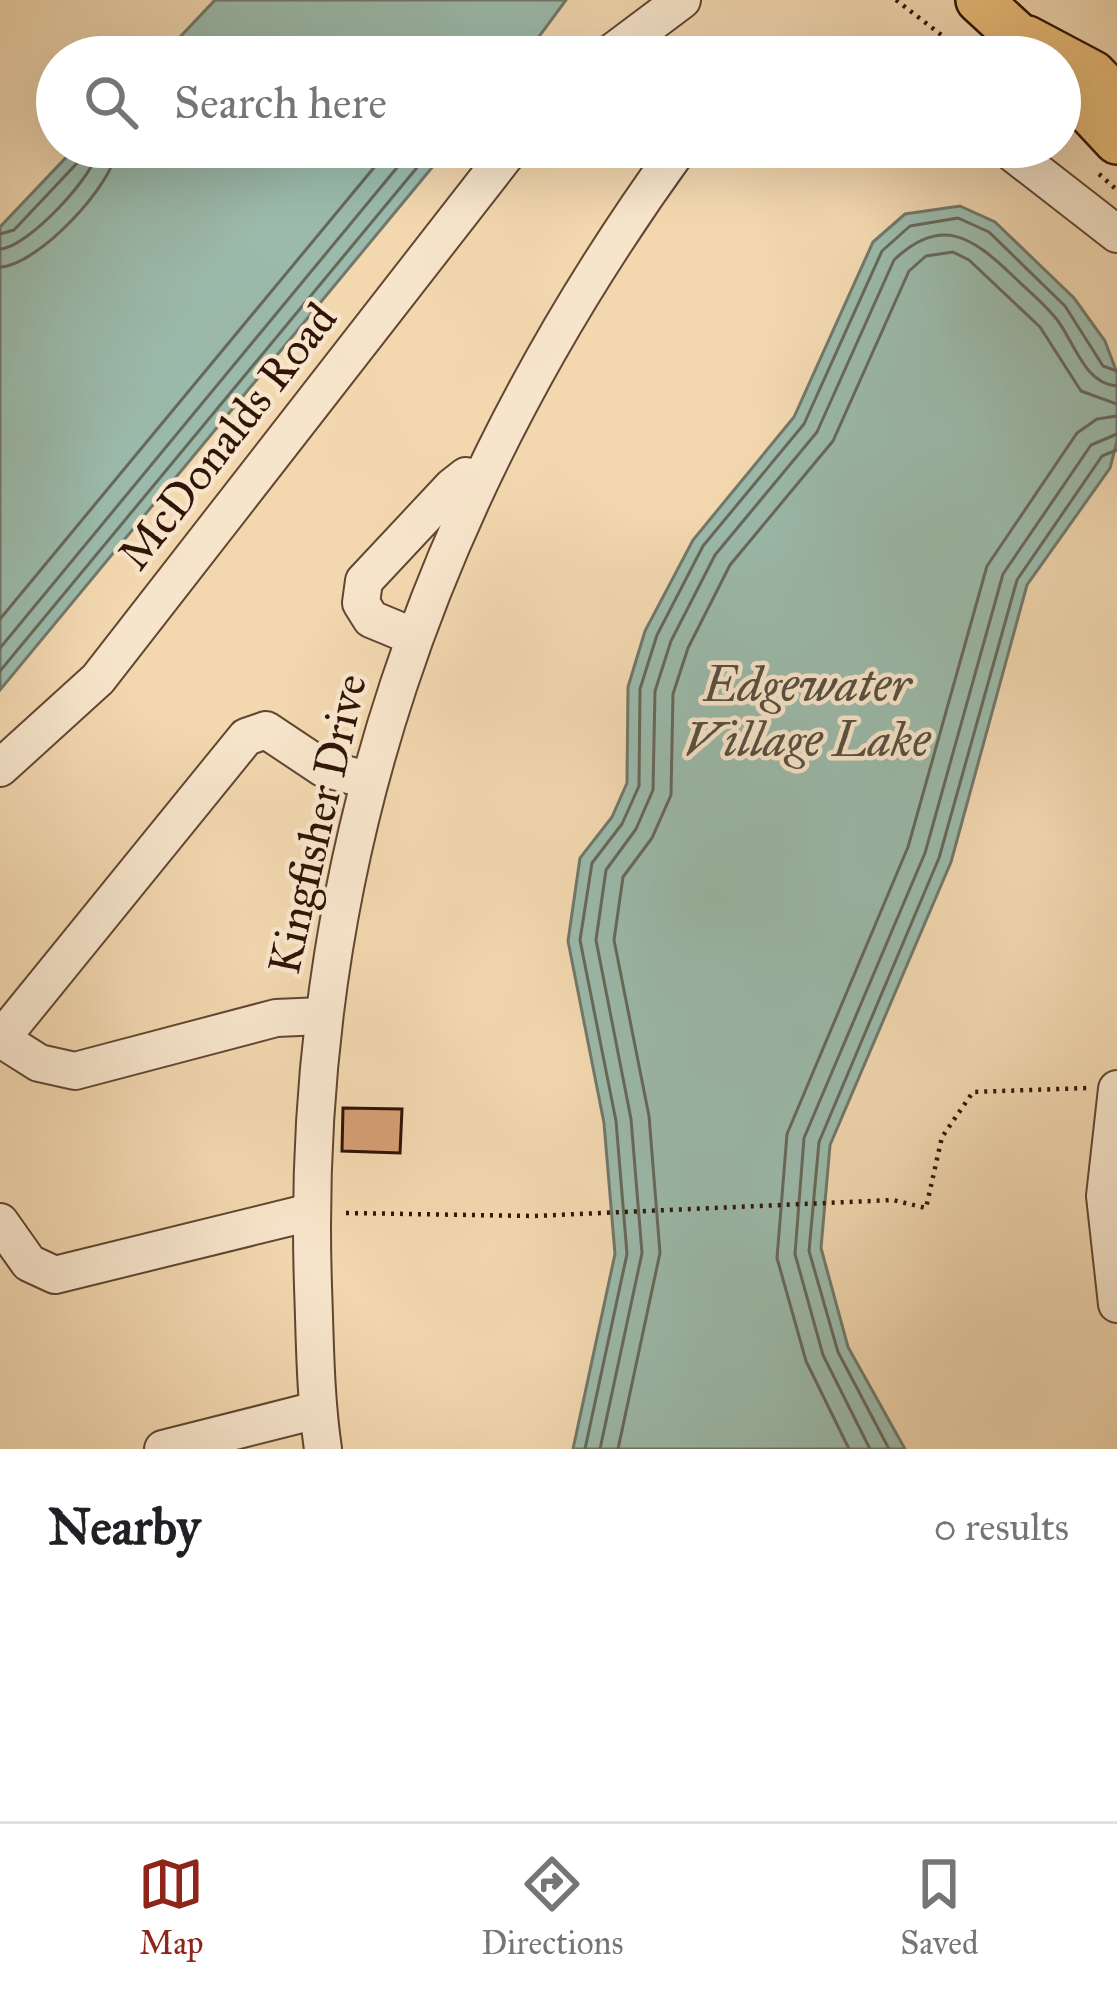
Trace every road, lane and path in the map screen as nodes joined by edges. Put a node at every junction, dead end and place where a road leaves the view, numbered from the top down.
1 (682, 0) edge
2 (896, 0) edge
3 (979, 0) edge
4 (634, 36) edge
5 (943, 36) edge
6 (1020, 36) edge
7 (1081, 69) edge
8 (1117, 99) edge
9 (1081, 102) edge
10 (1117, 141) edge
11 (496, 168) edge
12 (666, 168) edge
13 (1032, 168) edge
14 (1117, 234) edge
15 (481, 480) junction
16 (412, 636) junction
17 (0, 768) edge
18 (367, 780) junction
19 (322, 1016) junction
20 (0, 1040) edge
21 (1105, 1089) edge
22 (311, 1212) junction
23 (0, 1222) edge
24 (1117, 1304) edge
25 (317, 1410) junction
26 (163, 1449) edge
27 (323, 1449) edge

1 - 4 street
2 - 5 path
3 - 6 main road
7 - 8 main road
9 - 10 main road
11 - 17 street, McDonalds Road
12 - 15 street, Kingfisher Drive
13 - 14 street
15 - 16 street, Kingfisher Drive
15 - 16 street
16 - 18 street, Kingfisher Drive
18 - 19 street, Kingfisher Drive
18 - 20 street
19 - 20 street
19 - 22 street, Kingfisher Drive
21 - 22 path
21 - 24 street
22 - 23 street
22 - 25 street, Kingfisher Drive
25 - 26 street
25 - 27 street, Kingfisher Drive

